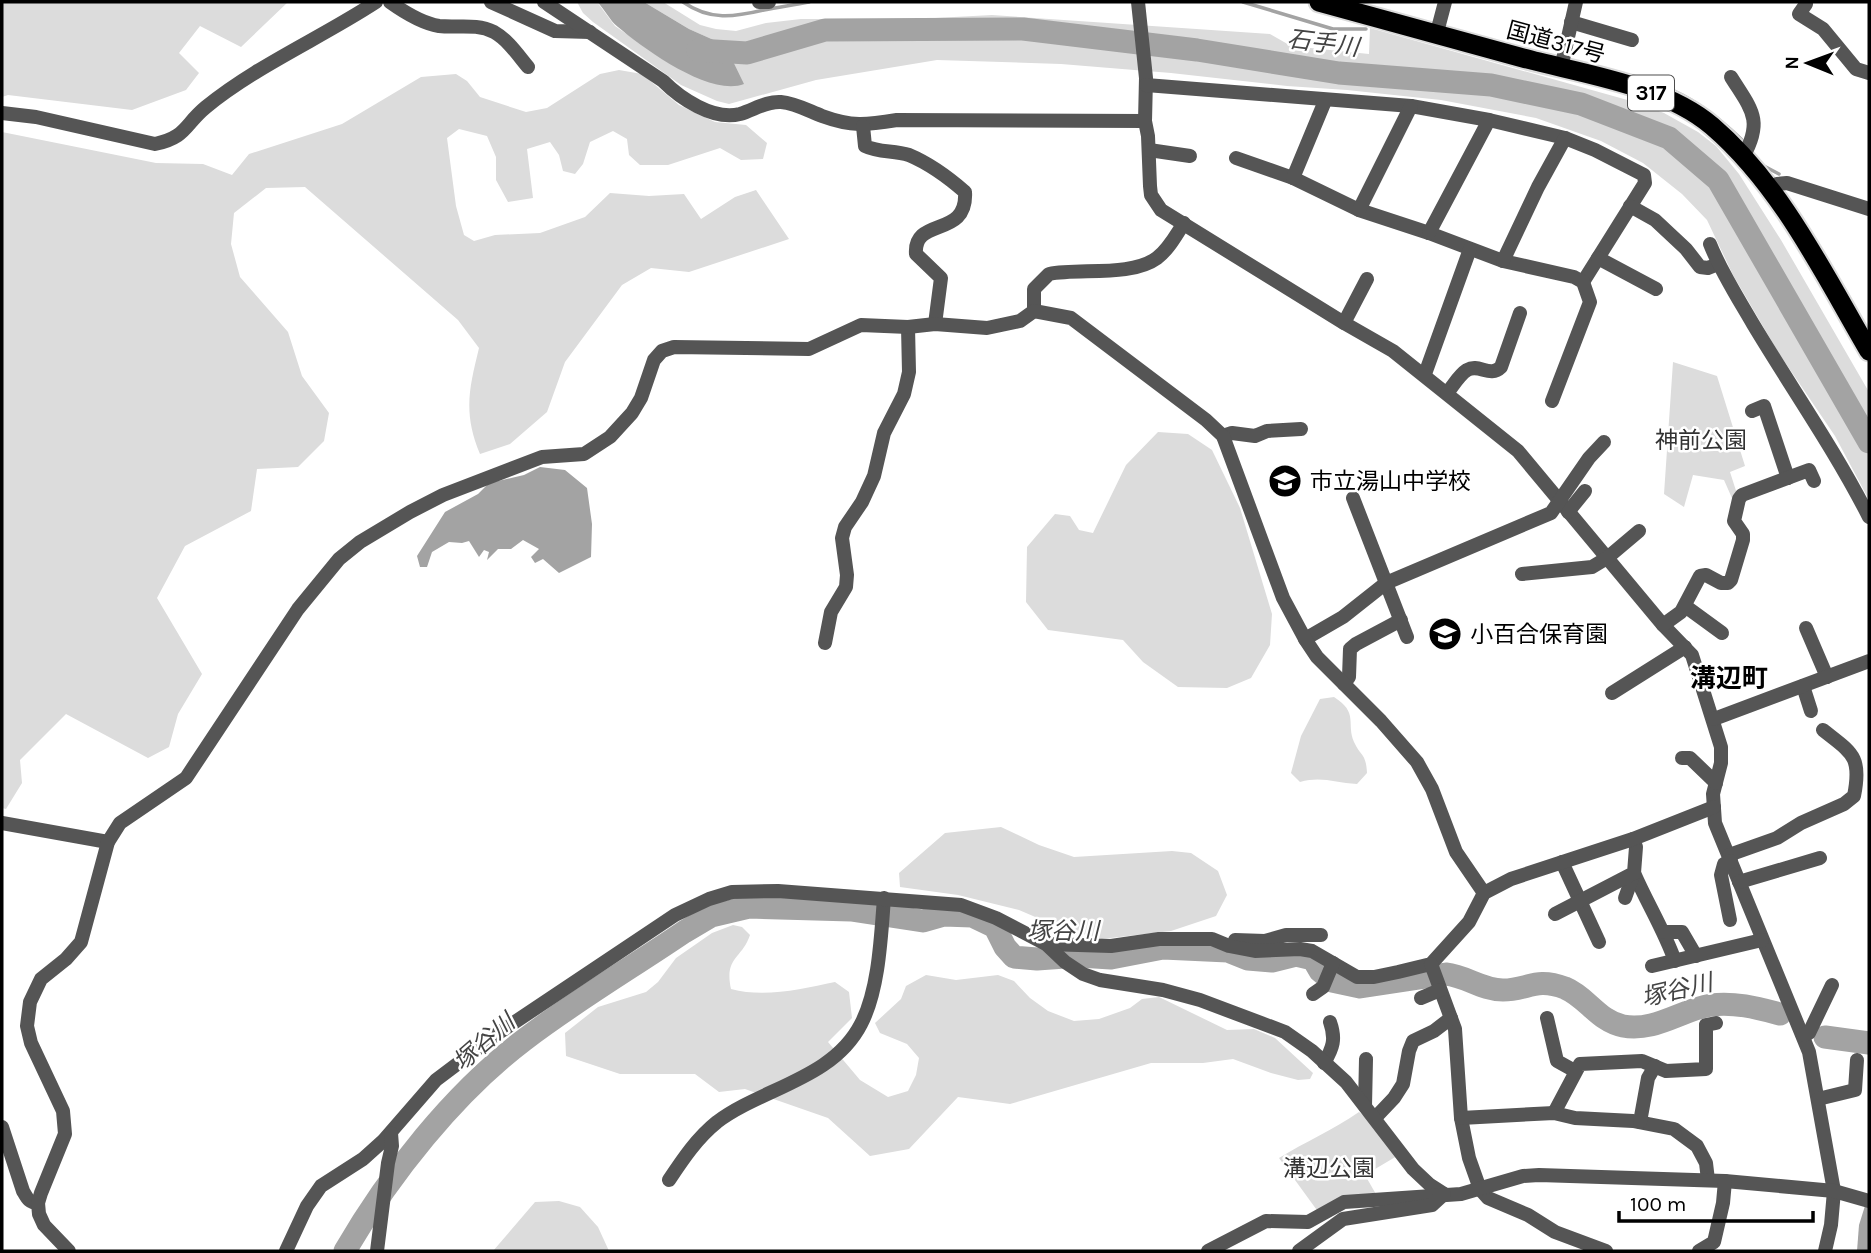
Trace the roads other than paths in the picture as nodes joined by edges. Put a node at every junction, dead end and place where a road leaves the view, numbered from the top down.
1 (376, 2) edge
2 (390, 2) edge
3 (491, 2) edge
4 (544, 2) edge
5 (759, 2) edge
6 (769, 2) edge
7 (1138, 2) edge
8 (1319, 2) edge
9 (1444, 2) edge
10 (1576, 2) edge
11 (1806, 4) dead end
12 (1571, 22) junction
13 (591, 32) junction
14 (1436, 36) junction
15 (1632, 40) dead end
16 (528, 68) dead end
17 (1561, 68) junction
18 (1869, 73) edge
19 (1731, 78) dead end
20 (1146, 82) junction
21 (1325, 101) junction
22 (1410, 106) junction
23 (2, 113) edge
24 (1489, 120) junction
25 (1145, 121) junction
26 (863, 126) junction
27 (1565, 138) junction
28 (1149, 150) junction
29 (1190, 156) dead end
30 (1743, 157) junction
31 (1236, 158) dead end
32 (1293, 178) junction
33 (1769, 190) junction
34 (1630, 206) junction
35 (1869, 209) edge
36 (1359, 210) junction
37 (1184, 223) junction
38 (1429, 233) junction
39 (1710, 244) dead end
40 (1470, 249) junction
41 (1598, 258) junction
42 (1503, 261) junction
43 (1718, 264) junction
44 (1367, 279) dead end
45 (1583, 282) junction
46 (1656, 289) dead end
47 (1034, 311) junction
48 (1520, 313) dead end
49 (1344, 323) junction
50 (935, 324) junction
51 (908, 327) junction
52 (1869, 351) edge
53 (1425, 374) junction
54 (1447, 393) junction
55 (1552, 401) dead end
56 (1752, 411) dead end
57 (1301, 429) dead end
58 (1223, 436) junction
59 (1604, 442) dead end
60 (1788, 478) junction
61 (1814, 481) dead end
62 (1586, 491) dead end
63 (1353, 498) dead end
64 (1563, 507) junction
65 (1869, 517) edge
66 (1639, 531) dead end
67 (1607, 558) junction
68 (1522, 574) dead end
69 (1386, 583) junction
70 (1685, 606) junction
71 (1401, 620) junction
72 (1663, 625) junction
73 (1806, 628) dead end
74 (1722, 633) dead end
75 (1407, 637) dead end
76 (1305, 639) junction
77 (825, 643) dead end
78 (1685, 647) junction
79 (1869, 661) edge
80 (1827, 677) junction
81 (1344, 684) junction
82 (1803, 685) junction
83 (1612, 693) dead end
84 (1811, 711) dead end
85 (1714, 719) junction
86 (1823, 730) dead end
87 (1682, 758) dead end
88 (1716, 783) junction
89 (1714, 807) junction
90 (2, 822) edge
91 (1633, 839) junction
92 (108, 842) junction
93 (1730, 858) junction
94 (1820, 858) dead end
95 (1562, 862) junction
96 (1634, 873) junction
97 (1739, 882) junction
98 (1484, 893) junction
99 (1625, 898) dead end
100 (1580, 901) junction
101 (883, 902) junction
102 (1555, 914) dead end
103 (1730, 920) dead end
104 (1665, 932) junction
105 (1321, 935) dead end
106 (1212, 939) junction
107 (1762, 940) junction
108 (1600, 942) dead end
109 (1049, 946) junction
110 (1696, 956) junction
111 (1675, 961) junction
112 (1652, 966) dead end
113 (1329, 973) junction
114 (1435, 977) junction
115 (1832, 985) dead end
116 (1313, 995) dead end
117 (1421, 998) dead end
118 (1451, 1018) junction
119 (1547, 1018) dead end
120 (1330, 1022) dead end
121 (1716, 1023) dead end
122 (1803, 1035) junction
123 (1366, 1059) dead end
124 (1857, 1060) dead end
125 (1324, 1063) junction
126 (1655, 1066) junction
127 (1575, 1071) junction
128 (1818, 1099) junction
129 (1365, 1106) junction
130 (1554, 1113) junction
131 (1375, 1118) junction
132 (1461, 1118) junction
133 (1640, 1122) junction
134 (2, 1127) edge
135 (391, 1133) junction
136 (669, 1180) dead end
137 (1708, 1181) junction
138 (1725, 1181) junction
139 (1480, 1189) junction
140 (1834, 1191) junction
141 (1444, 1194) junction
142 (1864, 1199) edge
143 (38, 1203) junction
144 (1716, 1247) edge
145 (69, 1251) edge
146 (286, 1251) edge
147 (377, 1251) edge
148 (1208, 1251) edge
149 (1299, 1251) edge
150 (1605, 1251) edge
151 (1699, 1251) edge
152 (1825, 1251) edge

1 - 23 street
2 - 16 street
3 - 13 street
4 - 13 street
5 - 6 street
7 - 20 street
8 - 14 highway, 国道317号 / 317
9 - 14 street
10 - 12 street
11 - 18 street
12 - 15 street
12 - 17 street
13 - 26 street
14 - 17 highway, 国道317号 / 317
17 - 30 highway, 国道317号 / 317
19 - 30 street
20 - 21 street
20 - 25 street
21 - 22 street
21 - 32 street
22 - 24 street
22 - 36 street
24 - 27 street
24 - 38 street
25 - 26 street
25 - 28 street
26 - 50 street
27 - 34 street
27 - 42 street
28 - 29 street
28 - 37 street
30 - 33 highway, 国道317号 / 317
31 - 32 street
32 - 36 street
33 - 35 street
33 - 52 highway, 国道317号 / 317
34 - 41 street
34 - 43 street
36 - 38 street
37 - 47 street
37 - 49 street
38 - 40 street
39 - 43 street
40 - 42 street
40 - 53 street
41 - 45 street
41 - 46 street
42 - 45 street
43 - 65 street
44 - 49 street
45 - 55 street
47 - 50 street
47 - 58 street
48 - 54 street
49 - 53 street
50 - 51 street
51 - 77 street
51 - 92 street
53 - 54 street
54 - 64 street
56 - 60 street
57 - 58 street
58 - 76 street
59 - 64 street
60 - 61 street
60 - 70 street
62 - 64 street
63 - 69 street
64 - 67 street
64 - 69 street
66 - 67 street
67 - 68 street
67 - 72 street
69 - 71 street
69 - 76 street
70 - 72 street
70 - 74 street
71 - 75 street
71 - 81 street
72 - 78 street
73 - 80 street
76 - 81 street
78 - 83 street
78 - 85 street
79 - 80 street
80 - 82 street
81 - 98 street
82 - 84 street
82 - 85 street
85 - 88 street
86 - 93 street
87 - 88 street
88 - 89 street
89 - 91 street
89 - 93 street
90 - 92 street
91 - 95 street
91 - 96 street
92 - 143 street
93 - 97 street
93 - 103 street
94 - 97 street
95 - 98 street
95 - 100 street
96 - 99 street
96 - 100 street
96 - 104 street
97 - 107 street
98 - 114 street
100 - 102 street
100 - 108 street
101 - 109 street
101 - 135 street
101 - 136 street
104 - 110 street
104 - 111 street
105 - 106 street
106 - 109 street
106 - 113 street
107 - 110 street
107 - 122 street
109 - 125 street
110 - 111 street
111 - 112 street
113 - 114 street
113 - 116 street
114 - 117 street
114 - 118 street
115 - 122 street
118 - 131 street
118 - 132 street
119 - 127 street
120 - 125 street
121 - 126 street
122 - 128 street
123 - 129 street
124 - 128 street
125 - 129 street
126 - 127 street
126 - 133 street
127 - 130 street
128 - 140 street
129 - 131 street
130 - 132 street
130 - 133 street
131 - 141 street
132 - 139 street
133 - 137 street
134 - 143 street
135 - 146 street
135 - 147 street
137 - 138 street
137 - 139 street
138 - 140 street
138 - 144 street
139 - 141 street
139 - 150 street
140 - 142 street
140 - 152 street
141 - 148 street
141 - 149 street
143 - 145 street
144 - 151 street

